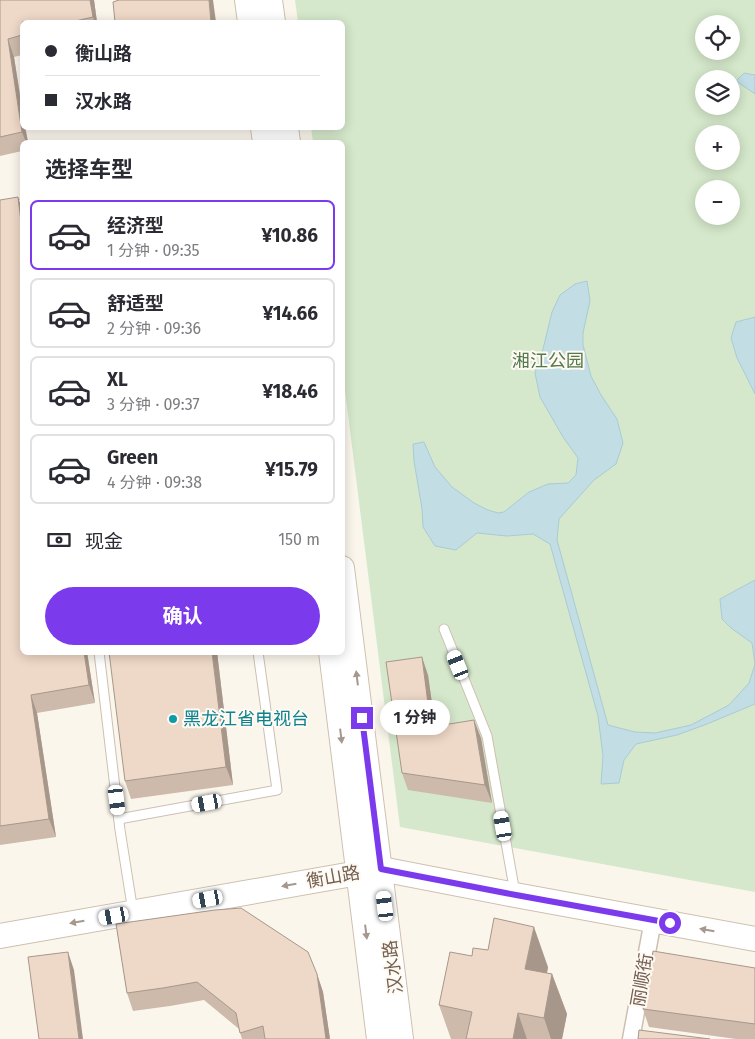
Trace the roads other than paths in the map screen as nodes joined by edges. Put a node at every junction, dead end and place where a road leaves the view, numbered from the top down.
1 (247, 0) edge
2 (270, 0) edge
3 (250, 20) edge
4 (273, 20) edge
5 (20, 204) edge
6 (0, 207) edge
7 (345, 600) edge
8 (444, 629) dead end
9 (99, 655) edge
10 (258, 655) edge
11 (332, 655) edge
12 (119, 819) junction
13 (370, 871) junction
14 (516, 895) junction
15 (133, 912) junction
16 (653, 920) junction
17 (0, 936) edge
18 (755, 939) edge
19 (379, 1039) edge
20 (401, 1039) edge
21 (631, 1039) edge

1 - 3 main road
2 - 4 main road
5 - 6 lane
13 -> 7 main road, 汉水路
8 - 14 lane
9 - 12 lane
10 - 12 lane
11 -> 13 main road, 汉水路
12 - 15 lane
13 - 14 main road, 衡山路
13 -> 15 main road, 衡山路
13 -> 19 main road, 汉水路
13 - 20 main road, 汉水路
14 - 16 main road, 衡山路
15 -> 17 main road, 衡山路
18 -> 16 main road, 衡山路
16 - 21 street, 丽顺街

